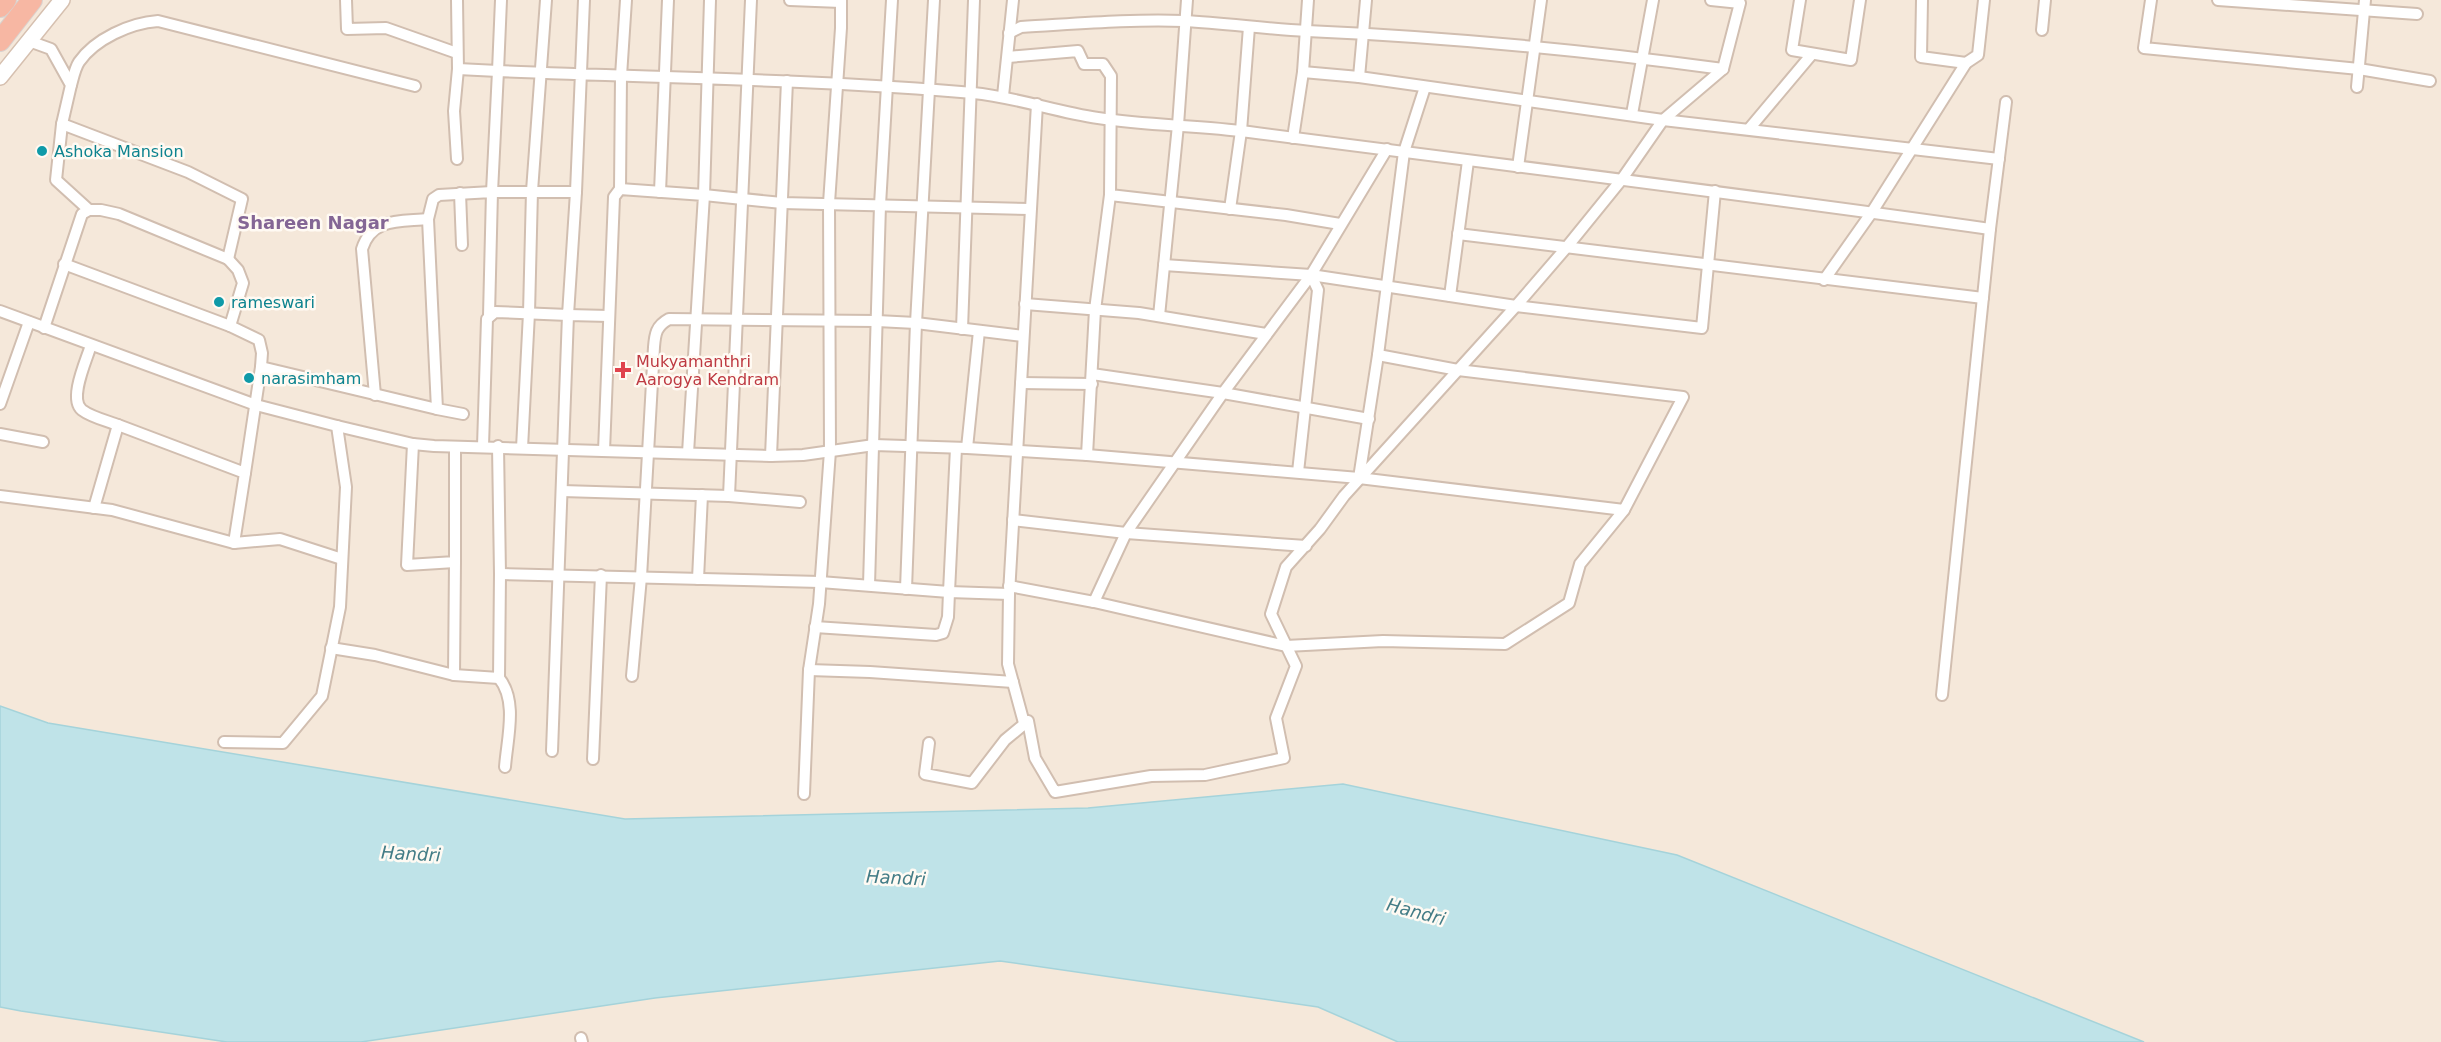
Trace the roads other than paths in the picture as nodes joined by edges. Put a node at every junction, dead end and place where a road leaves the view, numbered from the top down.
1 (6, 0) edge
2 (32, 0) edge
3 (62, 0) edge
4 (346, 0) edge
5 (457, 0) edge
6 (501, 0) edge
7 (546, 0) edge
8 (584, 0) edge
9 (626, 0) edge
10 (668, 0) edge
11 (710, 0) edge
12 (751, 0) edge
13 (790, 0) edge
14 (892, 0) edge
15 (934, 0) edge
16 (974, 0) edge
17 (1013, 0) edge
18 (1187, 0) edge
19 (1308, 0) edge
20 (1366, 0) edge
21 (1541, 0) edge
22 (1653, 0) edge
23 (1711, 0) edge
24 (1800, 0) edge
25 (1860, 0) edge
26 (1922, 0) edge
27 (1984, 0) edge
28 (2045, 0) edge
29 (2151, 0) edge
30 (2218, 0) edge
31 (841, 1) edge
32 (2364, 5) edge
33 (0, 8) edge
34 (2417, 14) dead end
35 (1185, 21) junction
36 (1249, 27) junction
37 (2042, 30) dead end
38 (1307, 31) junction
39 (1363, 32) junction
40 (1009, 33) junction
41 (0, 41) edge
42 (29, 41) junction
43 (1535, 45) junction
44 (457, 53) junction
45 (1812, 54) junction
46 (1008, 57) junction
47 (1642, 58) junction
48 (1966, 63) junction
49 (458, 69) junction
50 (1723, 69) junction
51 (2359, 69) junction
52 (498, 71) junction
53 (1304, 72) junction
54 (541, 73) junction
55 (580, 74) junction
56 (621, 76) junction
57 (0, 77) edge
58 (664, 77) junction
59 (1359, 77) junction
60 (706, 78) junction
61 (747, 80) junction
62 (787, 81) junction
63 (2430, 81) dead end
64 (837, 83) junction
65 (71, 85) junction
66 (415, 86) dead end
67 (887, 87) junction
68 (1425, 87) junction
69 (2357, 87) dead end
70 (930, 90) junction
71 (970, 93) junction
72 (1003, 96) junction
73 (1527, 101) junction
74 (2006, 102) dead end
75 (1037, 104) junction
76 (1632, 114) junction
77 (1110, 119) junction
78 (1663, 120) junction
79 (62, 124) junction
80 (1178, 125) junction
81 (1749, 129) junction
82 (1241, 131) junction
83 (1293, 138) junction
84 (1387, 149) junction
85 (1912, 149) junction
86 (1404, 152) junction
87 (457, 159) dead end
88 (1999, 159) junction
89 (1468, 161) junction
90 (1518, 168) junction
91 (1622, 179) junction
92 (620, 189) junction
93 (532, 191) junction
94 (1715, 191) junction
95 (492, 192) junction
96 (576, 192) junction
97 (660, 192) junction
98 (460, 193) junction
99 (704, 195) junction
100 (1110, 195) junction
101 (742, 199) junction
102 (782, 203) junction
103 (829, 203) junction
104 (1171, 204) junction
105 (880, 205) junction
106 (923, 206) junction
107 (968, 208) junction
108 (1030, 209) junction
109 (1230, 209) junction
110 (89, 210) junction
111 (1872, 212) junction
112 (428, 219) junction
113 (1340, 224) junction
114 (1990, 229) junction
115 (1458, 234) junction
116 (462, 245) dead end
117 (1566, 248) junction
118 (228, 259) junction
119 (64, 264) junction
120 (1164, 265) junction
121 (1708, 265) junction
122 (1311, 275) junction
123 (1824, 280) junction
124 (1386, 288) junction
125 (1450, 296) junction
126 (1983, 298) junction
127 (1025, 304) junction
128 (1516, 306) junction
129 (0, 310) edge
130 (1095, 310) junction
131 (529, 313) junction
132 (489, 315) junction
133 (568, 315) junction
134 (609, 316) junction
135 (1159, 316) junction
136 (698, 319) junction
137 (738, 319) junction
138 (777, 321) junction
139 (877, 321) junction
140 (29, 322) junction
141 (829, 322) junction
142 (916, 323) junction
143 (230, 326) junction
144 (44, 328) junction
145 (962, 329) junction
146 (979, 331) junction
147 (1266, 334) junction
148 (1023, 336) junction
149 (91, 345) junction
150 (1378, 355) junction
151 (261, 367) junction
152 (1458, 370) junction
153 (1092, 379) junction
154 (1021, 383) junction
155 (1223, 393) junction
156 (375, 395) junction
157 (0, 404) edge
158 (256, 405) junction
159 (1305, 408) junction
160 (437, 409) junction
161 (463, 414) dead end
162 (1369, 419) junction
163 (118, 425) junction
164 (337, 426) junction
165 (0, 434) edge
166 (44, 442) dead end
167 (413, 444) junction
168 (483, 446) junction
169 (498, 446) junction
170 (874, 446) junction
171 (913, 446) junction
172 (455, 447) junction
173 (522, 448) junction
174 (961, 448) junction
175 (564, 449) junction
176 (604, 451) junction
177 (647, 452) junction
178 (830, 452) junction
179 (1018, 452) junction
180 (688, 453) junction
181 (731, 454) junction
182 (1087, 455) junction
183 (771, 456) junction
184 (1176, 464) junction
185 (1298, 472) junction
186 (245, 473) junction
187 (1359, 478) junction
188 (562, 492) junction
189 (645, 493) junction
190 (702, 495) junction
191 (729, 495) junction
192 (0, 496) edge
193 (800, 502) dead end
194 (94, 508) junction
195 (1624, 510) junction
196 (1013, 520) junction
197 (1126, 533) junction
198 (234, 543) junction
199 (1306, 546) junction
200 (342, 559) junction
201 (454, 562) junction
202 (500, 574) junction
203 (559, 575) junction
204 (601, 575) junction
205 (641, 577) junction
206 (698, 579) junction
207 (820, 582) junction
208 (868, 585) junction
209 (906, 589) junction
210 (1009, 590) junction
211 (949, 592) junction
212 (1094, 602) junction
213 (815, 627) junction
214 (1287, 646) junction
215 (331, 648) junction
216 (809, 670) junction
217 (454, 675) junction
218 (632, 676) dead end
219 (499, 678) junction
220 (1013, 682) junction
221 (1942, 695) dead end
222 (1024, 723) junction
223 (224, 742) dead end
224 (929, 743) dead end
225 (552, 751) dead end
226 (593, 759) dead end
227 (505, 767) dead end
228 (804, 794) dead end

1 - 33 highway
2 - 41 highway
3 - 42 street
4 - 44 street
5 - 44 street
6 - 52 street
7 - 54 street
8 - 55 street
9 - 56 street
10 - 58 street
11 - 60 street
12 - 61 street
13 - 31 street
14 - 67 street
15 - 70 street
16 - 71 street
17 - 40 street
18 - 35 street
19 - 38 street
20 - 39 street
21 - 43 street
22 - 47 street
23 - 50 street
24 - 45 street
25 - 45 street
26 - 48 street
27 - 48 street
28 - 37 street
29 - 51 street
30 - 32 street
31 - 64 street
32 - 34 street
32 - 51 street
35 - 36 street
35 - 40 street
35 - 80 street
36 - 38 street
36 - 82 street
38 - 39 street
38 - 53 street
39 - 43 street
39 - 59 street
40 - 46 street
42 - 57 street
42 - 65 street
43 - 47 street
43 - 73 street
44 - 49 street
45 - 81 street
46 - 72 street
46 - 77 street
47 - 50 street
47 - 76 street
48 - 85 street
49 - 52 street
49 - 87 street
50 - 78 street
51 - 63 street
51 - 69 street
52 - 54 street
52 - 95 street
53 - 59 street
53 - 83 street
54 - 55 street
54 - 93 street
55 - 56 street
55 - 96 street
56 - 58 street
56 - 92 street
58 - 60 street
58 - 97 street
59 - 68 street
60 - 61 street
60 - 99 street
61 - 62 street
61 - 101 street
62 - 64 street
62 - 102 street
64 - 67 street
64 - 103 street
65 - 66 street
65 - 79 street
67 - 70 street
67 - 105 street
68 - 73 street
68 - 86 street
70 - 71 street
70 - 106 street
71 - 72 street
71 - 107 street
72 - 75 street
73 - 76 street
73 - 90 street
74 - 88 street
75 - 77 street
75 - 108 street
76 - 78 street
77 - 80 street
77 - 100 street
78 - 81 street
78 - 91 street
79 - 110 street
79 - 118 street
80 - 82 street
80 - 104 street
81 - 85 street
82 - 83 street
82 - 109 street
83 - 84 street
84 - 86 street
84 - 113 street
85 - 88 street
85 - 111 street
86 - 89 street
86 - 124 street
88 - 114 street
89 - 90 street
89 - 115 street
90 - 91 street
91 - 94 street
91 - 117 street
92 - 97 street
92 - 134 street
93 - 95 street
93 - 96 street
93 - 131 street
94 - 111 street
94 - 121 street
95 - 98 street
95 - 132 street
96 - 133 street
97 - 99 street
98 - 112 street
98 - 116 street
99 - 101 street
99 - 136 street
100 - 104 street
100 - 130 street
101 - 102 street
101 - 137 street
102 - 103 street
102 - 138 street
103 - 105 street
103 - 141 street
104 - 109 street
104 - 120 street
105 - 106 street
105 - 139 street
106 - 107 street
106 - 142 street
107 - 108 street
107 - 145 street
108 - 127 street
109 - 113 street
110 - 118 street
110 - 119 street
111 - 114 street
111 - 123 street
112 - 156 street
112 - 160 street
113 - 122 street
114 - 126 street
115 - 117 street
115 - 125 street
117 - 121 street
117 - 128 street
118 - 143 street
119 - 143 street
119 - 144 street
120 - 122 street
120 - 135 street
121 - 123 street
121 - 128 street
122 - 124 street
122 - 147 street
122 - 159 street
123 - 126 street
124 - 125 street
124 - 150 street
125 - 128 street
126 - 221 street
127 - 130 street
127 - 148 street
128 - 152 street
129 - 140 street
130 - 135 street
130 - 153 street
131 - 132 street
131 - 133 street
131 - 173 street
132 - 168 street
133 - 134 street
133 - 175 street
134 - 176 street
135 - 147 street
136 - 137 street
136 - 177 street
136 - 180 street
137 - 138 street
137 - 181 street
138 - 141 street
138 - 183 street
139 - 141 street
139 - 142 street
139 - 170 street
140 - 144 street
140 - 157 street
141 - 178 street
142 - 145 street
142 - 171 street
143 - 151 street
144 - 149 street
145 - 146 street
146 - 148 street
146 - 174 street
147 - 155 street
148 - 154 street
149 - 158 street
149 - 163 street
150 - 152 street
150 - 162 street
151 - 156 street
151 - 158 street
152 - 187 street
152 - 195 street
153 - 154 street
153 - 155 street
153 - 182 street
154 - 179 street
155 - 159 street
155 - 184 street
156 - 160 street
158 - 164 street
158 - 186 street
159 - 162 street
159 - 185 street
160 - 161 street
162 - 187 street
163 - 186 street
163 - 194 street
164 - 167 street
164 - 200 street
165 - 166 street
167 - 172 street
167 - 201 street
168 - 169 street
168 - 172 street
169 - 173 street
169 - 202 street
170 - 171 street
170 - 178 street
170 - 208 street
171 - 174 street
171 - 209 street
172 - 201 street
173 - 175 street
174 - 179 street
174 - 211 street
175 - 176 street
175 - 188 street
176 - 177 street
177 - 180 street
177 - 189 street
178 - 183 street
178 - 207 street
179 - 182 street
179 - 196 street
180 - 181 street
181 - 183 street
181 - 191 street
182 - 184 street
184 - 185 street
184 - 197 street
185 - 187 street
186 - 198 street
187 - 195 street
187 - 199 street
188 - 189 street
188 - 203 street
189 - 190 street
189 - 205 street
190 - 191 street
190 - 206 street
191 - 193 street
192 - 194 street
194 - 198 street
195 - 214 street
196 - 197 street
196 - 210 street
197 - 199 street
197 - 212 street
198 - 200 street
199 - 214 street
200 - 215 street
201 - 217 street
202 - 203 street
202 - 219 street
203 - 204 street
203 - 225 street
204 - 205 street
204 - 226 street
205 - 206 street
205 - 218 street
206 - 207 street
207 - 208 street
207 - 213 street
208 - 209 street
209 - 211 street
210 - 211 street
210 - 212 street
210 - 220 street
211 - 213 street
212 - 214 street
213 - 216 street
214 - 222 street
215 - 217 street
215 - 223 street
216 - 220 street
216 - 228 street
217 - 219 street
219 - 227 street
220 - 222 street
222 - 224 street

